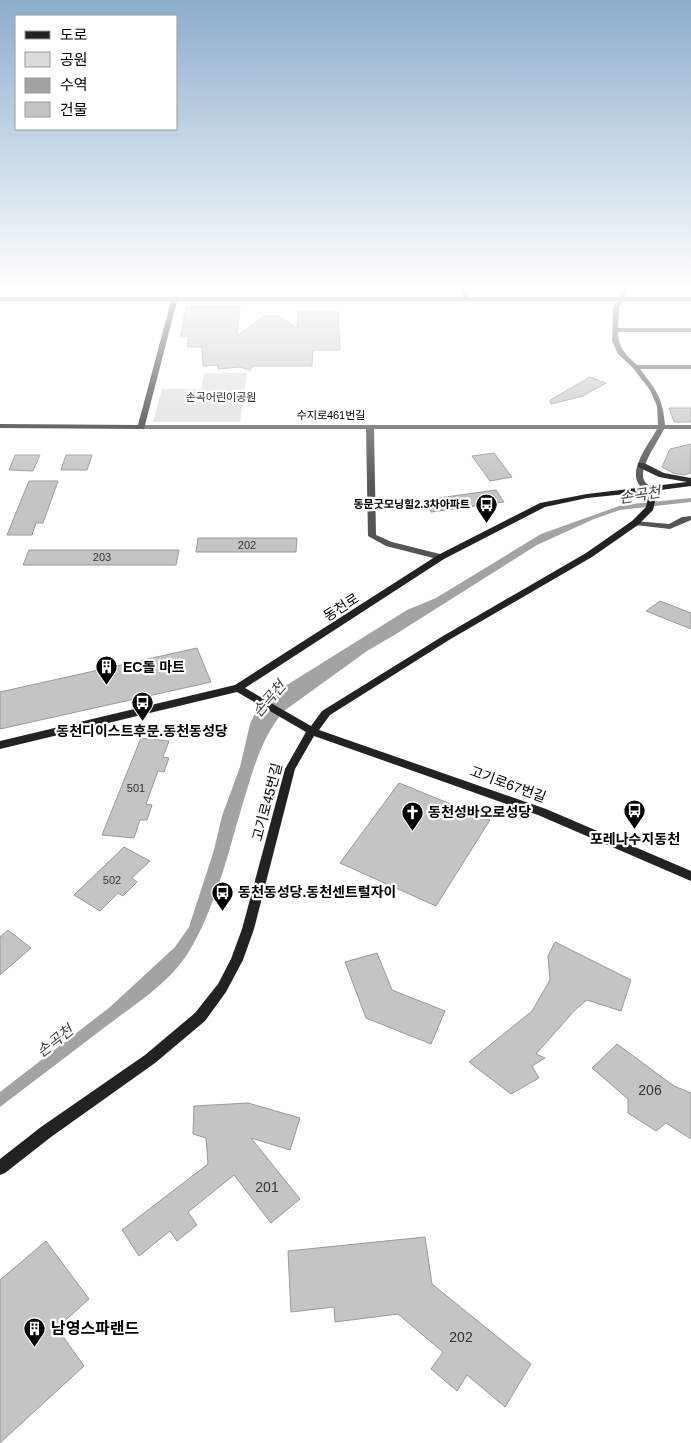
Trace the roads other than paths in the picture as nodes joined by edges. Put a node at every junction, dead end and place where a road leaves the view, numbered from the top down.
1 (160, 353) edge
2 (621, 353) edge
3 (635, 366) junction
4 (691, 367) edge
5 (0, 426) edge
6 (141, 427) junction
7 (370, 427) junction
8 (662, 427) junction
9 (691, 427) edge
10 (641, 466) junction
11 (691, 482) edge
12 (648, 489) junction
13 (691, 518) edge
14 (635, 523) junction
15 (441, 557) junction
16 (238, 688) junction
17 (312, 731) junction
18 (0, 745) edge
19 (691, 876) edge
20 (0, 1168) edge

1 - 6 street
2 - 3 street
3 - 4 street
3 - 8 street
5 - 6 street, 수지로461번길
6 - 7 street, 수지로461번길
7 - 8 street, 수지로461번길
7 - 15 street
8 - 9 street, 수지로461번길
8 - 10 street
10 - 11 street
10 - 12 street
11 - 12 street, 동천로
12 - 14 street, 고기로45번길
12 - 15 street, 동천로
13 - 14 street
14 - 17 street, 고기로45번길
15 - 16 street, 동천로
16 - 17 street, 고기로67번길
16 - 18 street, 동천로
17 - 19 street, 고기로67번길
17 - 20 street, 고기로45번길

